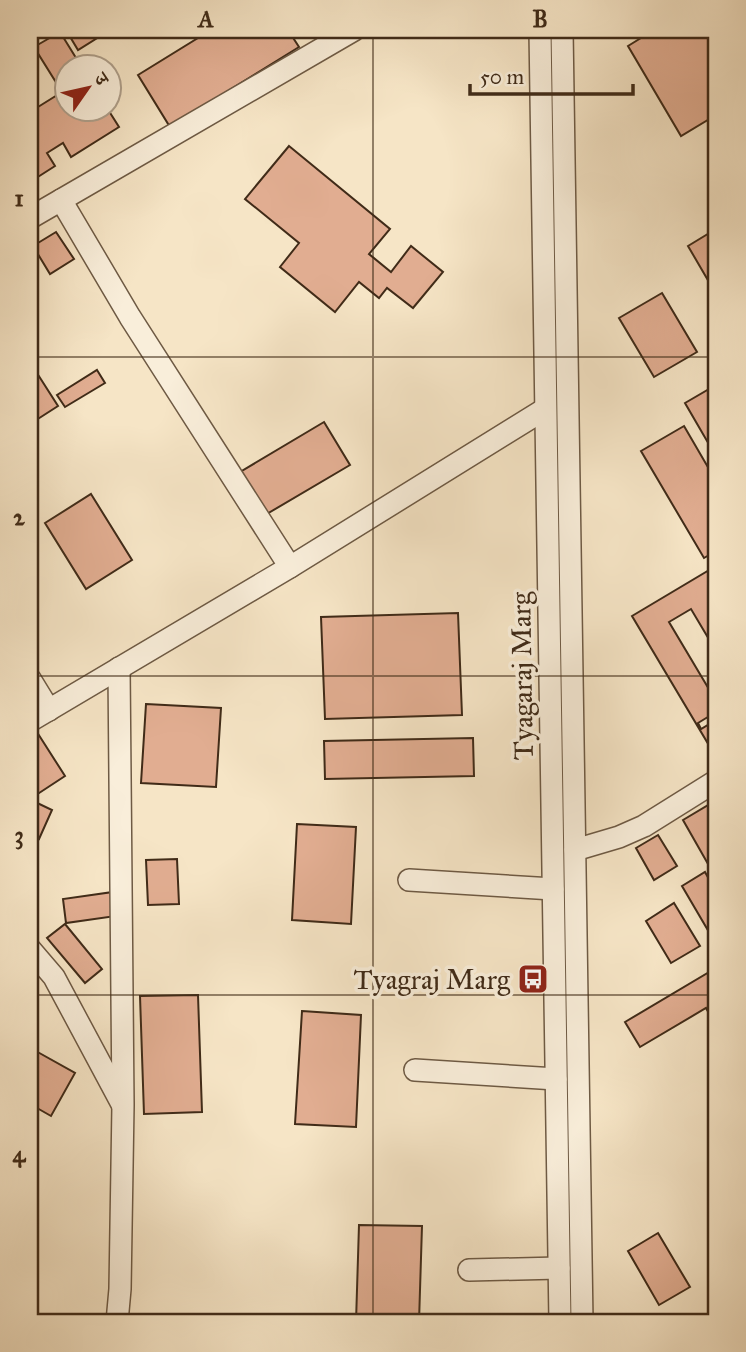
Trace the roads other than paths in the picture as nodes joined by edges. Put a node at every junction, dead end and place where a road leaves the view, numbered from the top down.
1 (354, 30) edge
2 (540, 30) edge
3 (562, 30) edge
4 (61, 200) junction
5 (30, 218) edge
6 (545, 409) junction
7 (290, 567) junction
8 (120, 668) junction
9 (30, 679) edge
10 (49, 710) junction
11 (30, 721) edge
12 (716, 781) edge
13 (575, 850) junction
14 (409, 880) dead end
15 (553, 888) junction
16 (30, 949) edge
17 (415, 1070) dead end
18 (556, 1079) junction
19 (123, 1105) junction
20 (559, 1268) junction
21 (469, 1270) dead end
22 (117, 1322) edge
23 (560, 1322) edge
24 (582, 1322) edge

1 - 4 street
2 - 6 street, Tyagaraj Marg
3 - 13 street, Tyagaraj Marg
4 - 5 street
4 - 7 street
6 - 7 street
6 - 15 street, Tyagaraj Marg
7 - 8 street
8 - 10 street
8 - 19 street
9 - 10 street
10 - 11 street
12 - 13 street
13 - 24 street, Tyagaraj Marg
14 - 15 street
15 - 18 street, Tyagaraj Marg
16 - 19 street
17 - 18 street
18 - 20 street, Tyagaraj Marg
19 - 22 street
20 - 21 street
20 - 23 street, Tyagaraj Marg

